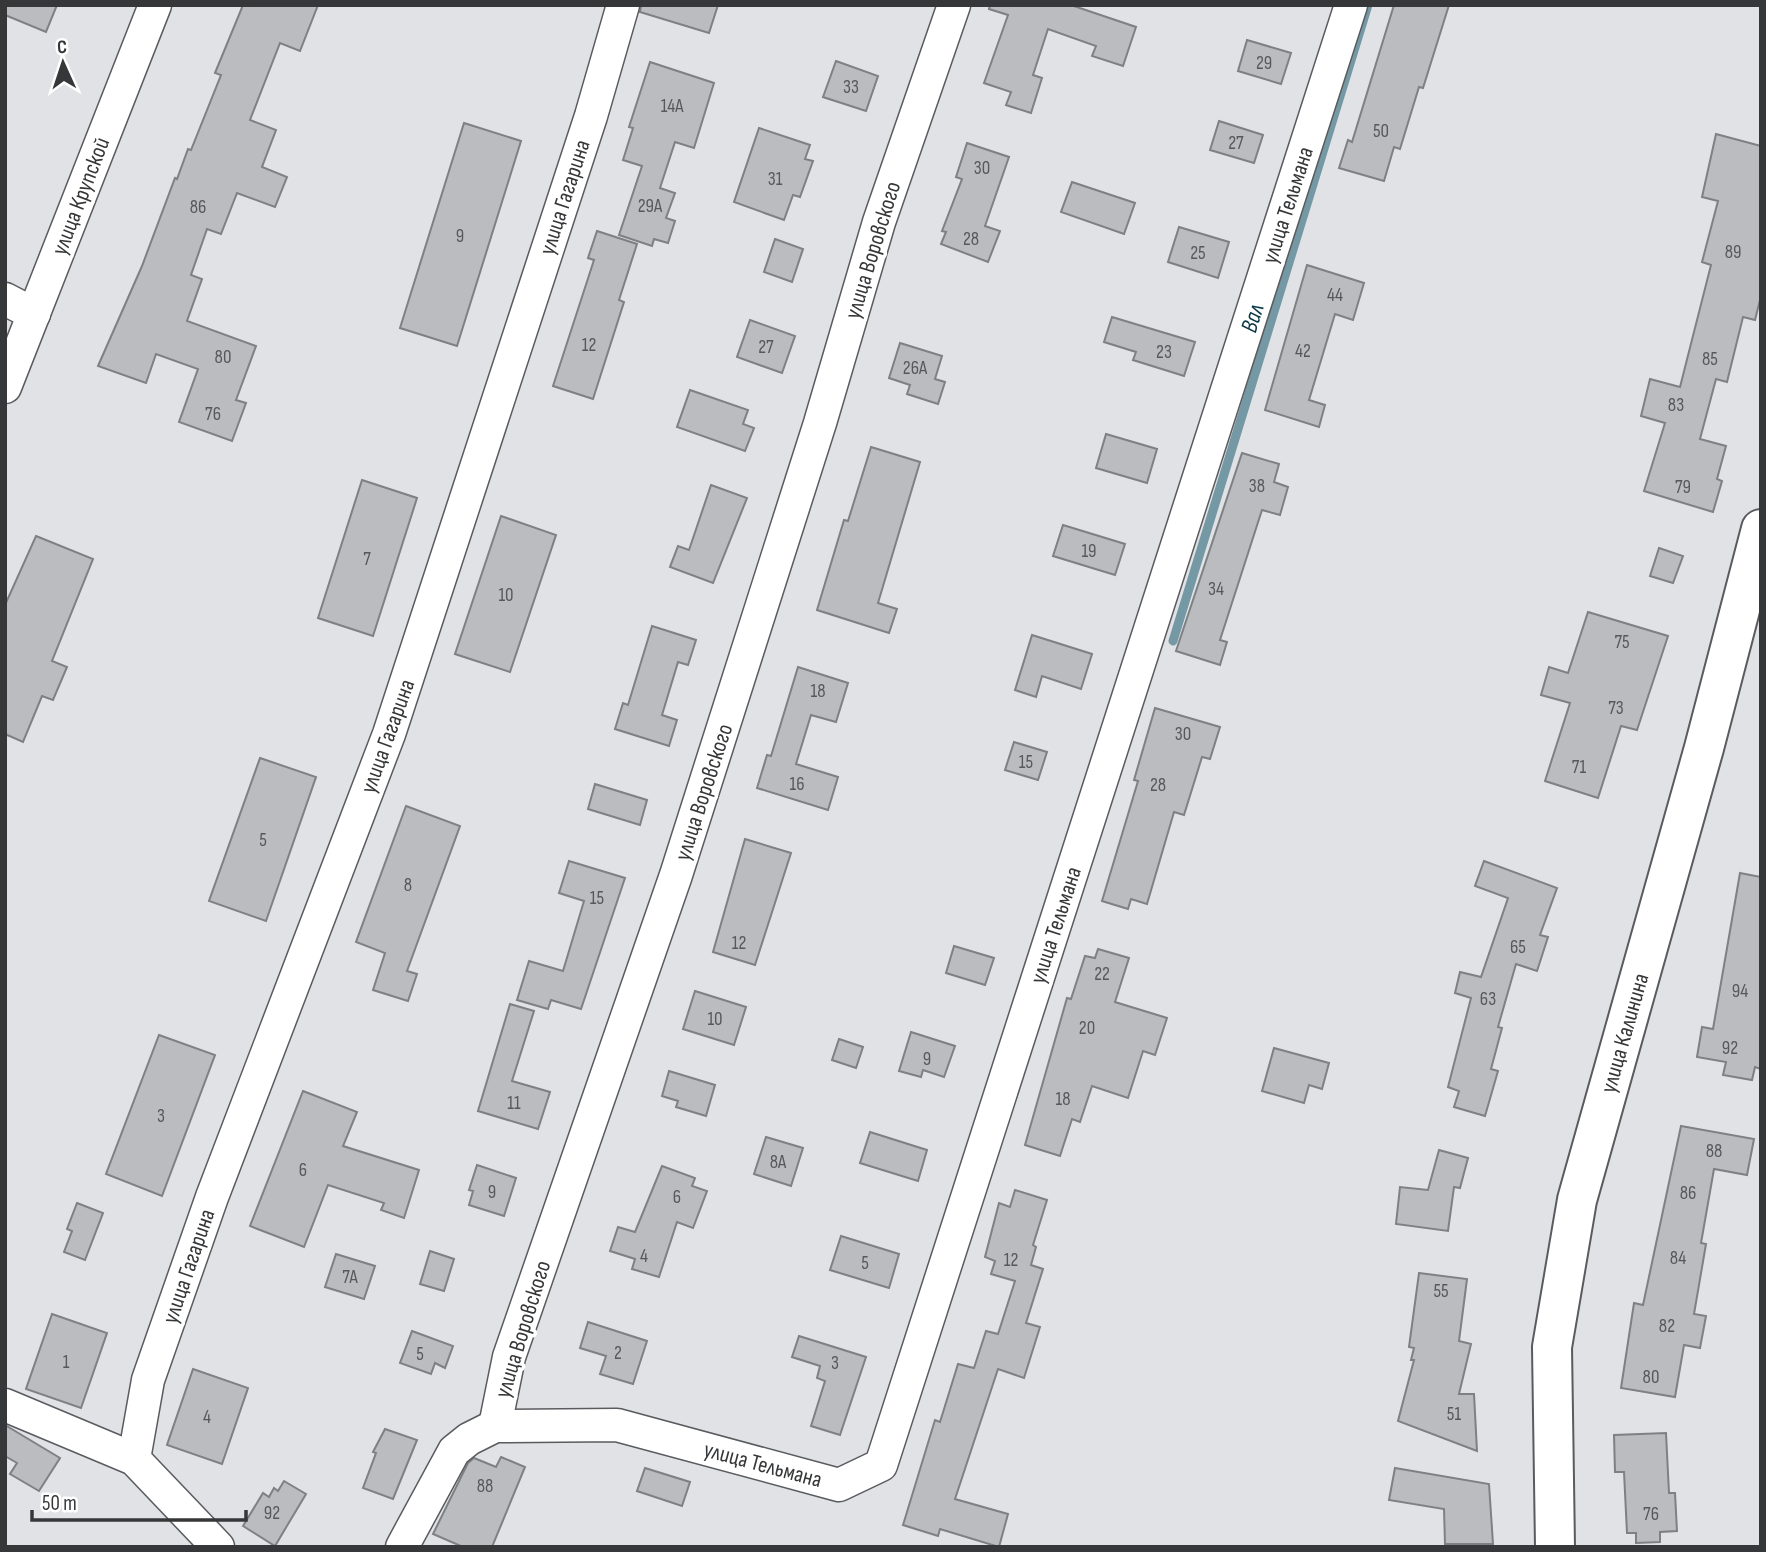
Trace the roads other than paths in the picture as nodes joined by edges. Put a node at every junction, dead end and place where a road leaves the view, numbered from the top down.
1 (155, 5) edge
2 (623, 5) edge
3 (954, 5) edge
4 (1351, 5) edge
5 (5, 299) edge
6 (34, 314) junction
7 (5, 387) edge
8 (1761, 530) edge
9 (5, 1405) edge
10 (495, 1426) junction
11 (134, 1459) junction
12 (218, 1547) edge
13 (402, 1547) edge
14 (1555, 1547) edge

1 - 6 street, улица Крупской
2 - 11 street, улица Гагарина
3 - 10 street, улица Воровского
4 - 10 street, улица Тельмана
5 - 6 street
6 - 7 street, улица Крупской
8 - 14 street, улица Калинина
9 - 11 street
10 - 13 street, улица Воровского
11 - 12 street

